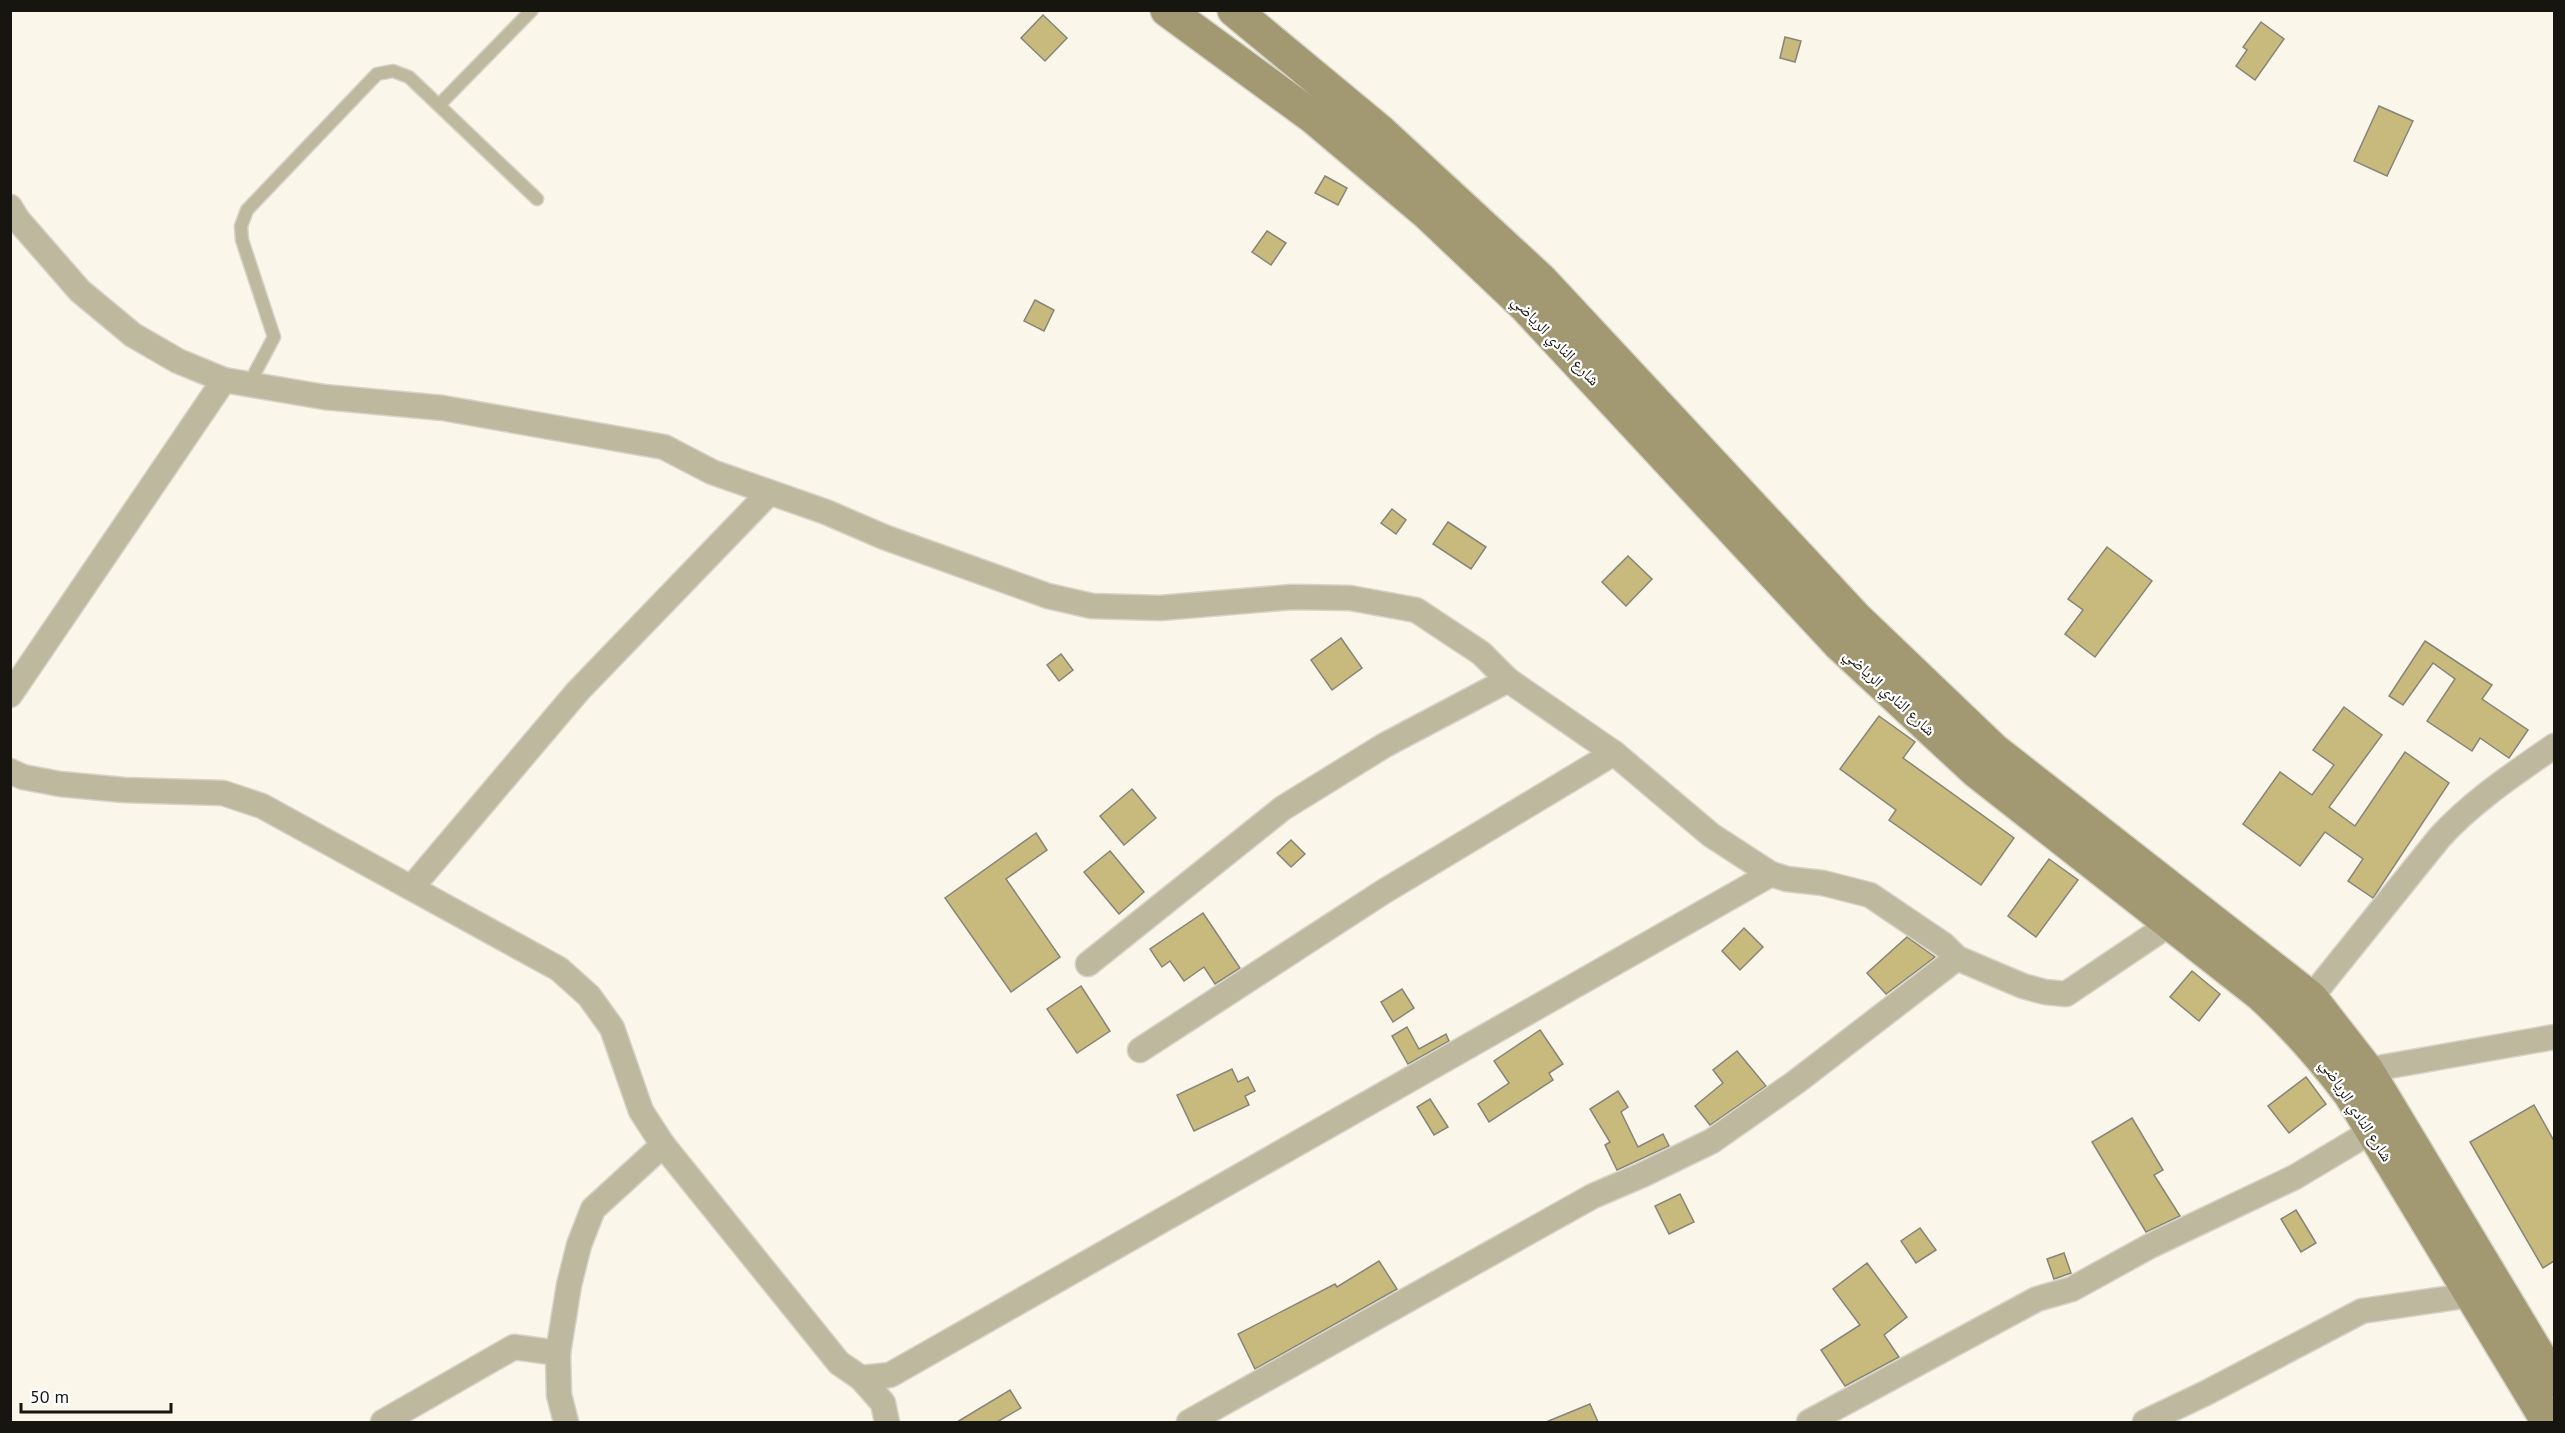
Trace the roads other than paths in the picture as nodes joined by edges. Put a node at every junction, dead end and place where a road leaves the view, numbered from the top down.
1 (532, 10) edge
2 (1167, 10) edge
3 (1234, 10) edge
4 (439, 105) junction
5 (537, 199) dead end
6 (10, 207) edge
7 (224, 380) junction
8 (249, 384) junction
9 (769, 493) junction
10 (1810, 590) junction
11 (1508, 680) junction
12 (10, 695) edge
13 (2554, 746) edge
14 (1614, 753) junction
15 (1985, 760) junction
16 (10, 771) edge
17 (1771, 874) junction
18 (412, 887) junction
19 (2170, 924) junction
20 (1957, 958) junction
21 (1088, 964) dead end
22 (2301, 1010) junction
23 (2554, 1037) edge
24 (1140, 1050) dead end
25 (2367, 1070) junction
26 (2372, 1131) junction
27 (663, 1145) junction
28 (2471, 1295) junction
29 (558, 1353) junction
30 (861, 1378) junction
31 (2554, 1381) edge
32 (383, 1422) edge
33 (566, 1422) edge
34 (887, 1422) edge
35 (1189, 1422) edge
36 (1809, 1422) edge
37 (2145, 1422) edge
38 (2548, 1422) edge

1 - 4 lane
2 - 10 main road, شارع النادي الرياضي
3 - 10 main road, شارع النادي الرياضي
4 - 5 lane
4 - 8 lane
6 - 7 street
7 - 8 street
7 - 12 street
8 - 9 street
9 - 11 street
9 - 18 street
10 - 15 main road, شارع النادي الرياضي
11 - 14 street
11 - 21 street
13 - 22 street
14 - 17 street
14 - 24 street
15 - 19 main road, شارع النادي الرياضي
15 - 22 main road, شارع النادي الرياضي
16 - 18 street
17 - 20 street
17 - 30 street
18 - 27 street
19 - 20 street
19 - 22 main road, شارع النادي الرياضي
20 - 35 street
22 - 25 main road, شارع النادي الرياضي
22 - 26 main road, شارع النادي الرياضي
23 - 25 street
25 - 31 main road, شارع النادي الرياضي
26 - 28 main road, شارع النادي الرياضي
26 - 36 street
27 - 29 street
27 - 30 street
28 - 37 street
28 - 38 main road, شارع النادي الرياضي
29 - 32 street
29 - 33 street
30 - 34 street

